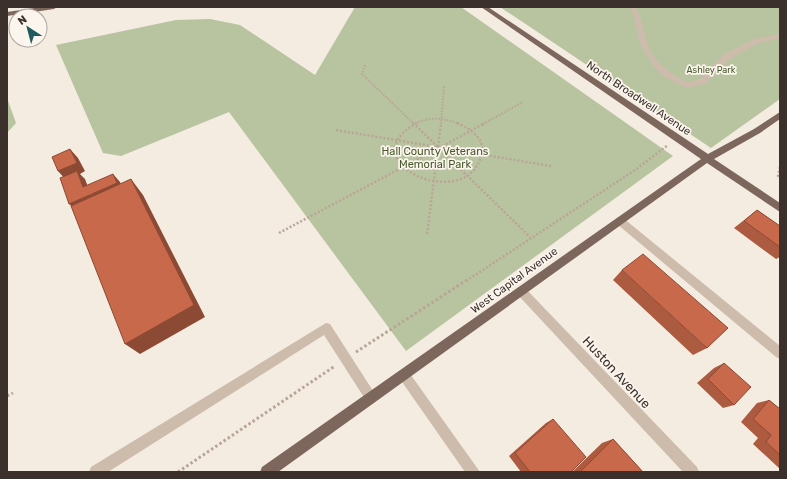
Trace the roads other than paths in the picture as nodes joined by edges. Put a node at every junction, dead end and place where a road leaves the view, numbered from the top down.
1 (54, 7) edge
2 (484, 7) edge
3 (632, 7) edge
4 (7, 14) edge
5 (780, 36) edge
6 (780, 115) edge
7 (707, 159) junction
8 (780, 208) edge
9 (620, 221) junction
10 (521, 291) junction
11 (780, 353) edge
12 (404, 375) junction
13 (371, 398) junction
14 (271, 471) edge
15 (96, 472) edge
16 (474, 472) edge
17 (692, 472) edge

1 - 4 main road
2 - 7 main road, North Broadwell Avenue
3 - 5 street
6 - 7 main road, West Capital Avenue
7 - 8 main road, North Broadwell Avenue
7 - 9 main road, West Capital Avenue
9 - 10 main road, West Capital Avenue
9 - 11 street
10 - 12 main road, West Capital Avenue
10 - 17 street, Huston Avenue
12 - 13 main road, West Capital Avenue
12 - 16 street
13 - 14 main road, West Capital Avenue
13 - 15 street

